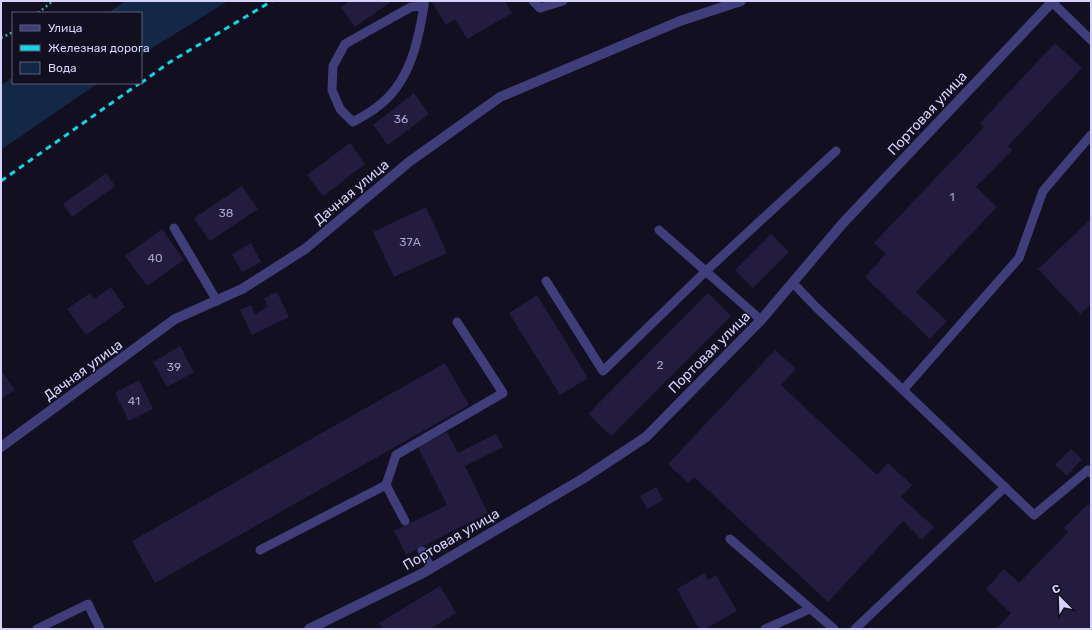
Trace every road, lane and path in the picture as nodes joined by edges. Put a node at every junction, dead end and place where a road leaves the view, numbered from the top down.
1 (53, 1) edge
2 (533, 1) edge
3 (563, 1) edge
4 (741, 1) edge
5 (1052, 2) edge
6 (424, 4) edge
7 (39, 12) edge
8 (12, 32) edge
9 (1, 38) edge
10 (1091, 40) edge
11 (1091, 135) edge
12 (836, 151) dead end
13 (174, 228) dead end
14 (659, 230) dead end
15 (706, 271) junction
16 (546, 281) dead end
17 (792, 282) junction
18 (217, 301) junction
19 (761, 320) junction
20 (458, 322) dead end
21 (903, 390) junction
22 (1, 447) edge
23 (1091, 472) edge
24 (386, 485) junction
25 (1005, 487) junction
26 (405, 521) dead end
27 (730, 538) dead end
28 (260, 550) dead end
29 (422, 551) dead end
30 (431, 568) junction
31 (810, 609) junction
32 (37, 629) edge
33 (100, 629) edge
34 (309, 629) edge
35 (765, 629) edge
36 (834, 629) edge
37 (855, 629) edge

1 - 7 path
2 - 3 lane
4 - 18 street, Дачная улица
5 - 10 lane
5 - 17 street, Портовая улица
6 - 6 lane
8 - 9 path
11 - 21 lane
12 - 15 lane
13 - 18 lane
14 - 15 lane
15 - 16 lane
15 - 19 lane
17 - 19 street, Портовая улица
17 - 21 lane
18 - 22 street, Дачная улица
19 - 30 street, Портовая улица
20 - 24 lane
21 - 25 lane
23 - 25 lane
24 - 26 lane
24 - 28 lane
25 - 37 lane
27 - 31 lane
29 - 30 lane
30 - 34 street, Портовая улица
31 - 35 lane
31 - 36 lane
32 - 33 lane

